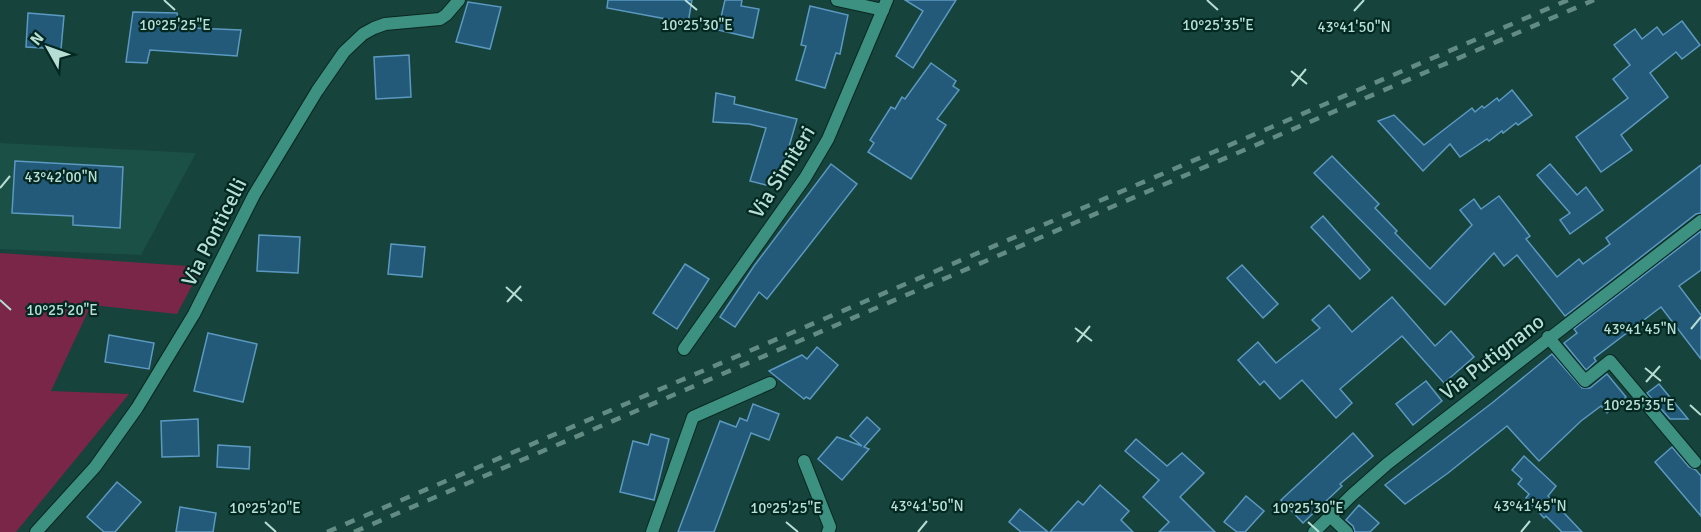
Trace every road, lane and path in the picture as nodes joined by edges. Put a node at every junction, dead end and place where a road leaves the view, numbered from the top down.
1 (459, 0) edge
2 (837, 0) edge
3 (885, 5) edge
4 (1701, 220) edge
5 (1548, 337) junction
6 (684, 349) dead end
7 (770, 383) dead end
8 (804, 461) dead end
9 (1695, 462) dead end
10 (1330, 516) junction
11 (36, 532) edge
12 (652, 532) edge
13 (828, 532) edge
14 (1314, 532) edge
15 (1347, 532) edge

1 - 11 street, Via Ponticelli
2 - 3 street
3 - 6 street, Via Simiteri
4 - 5 street, Via Putignano
5 - 9 street
5 - 10 street, Via Putignano
7 - 12 street
8 - 13 street
10 - 14 street, Via Putignano
10 - 15 street

